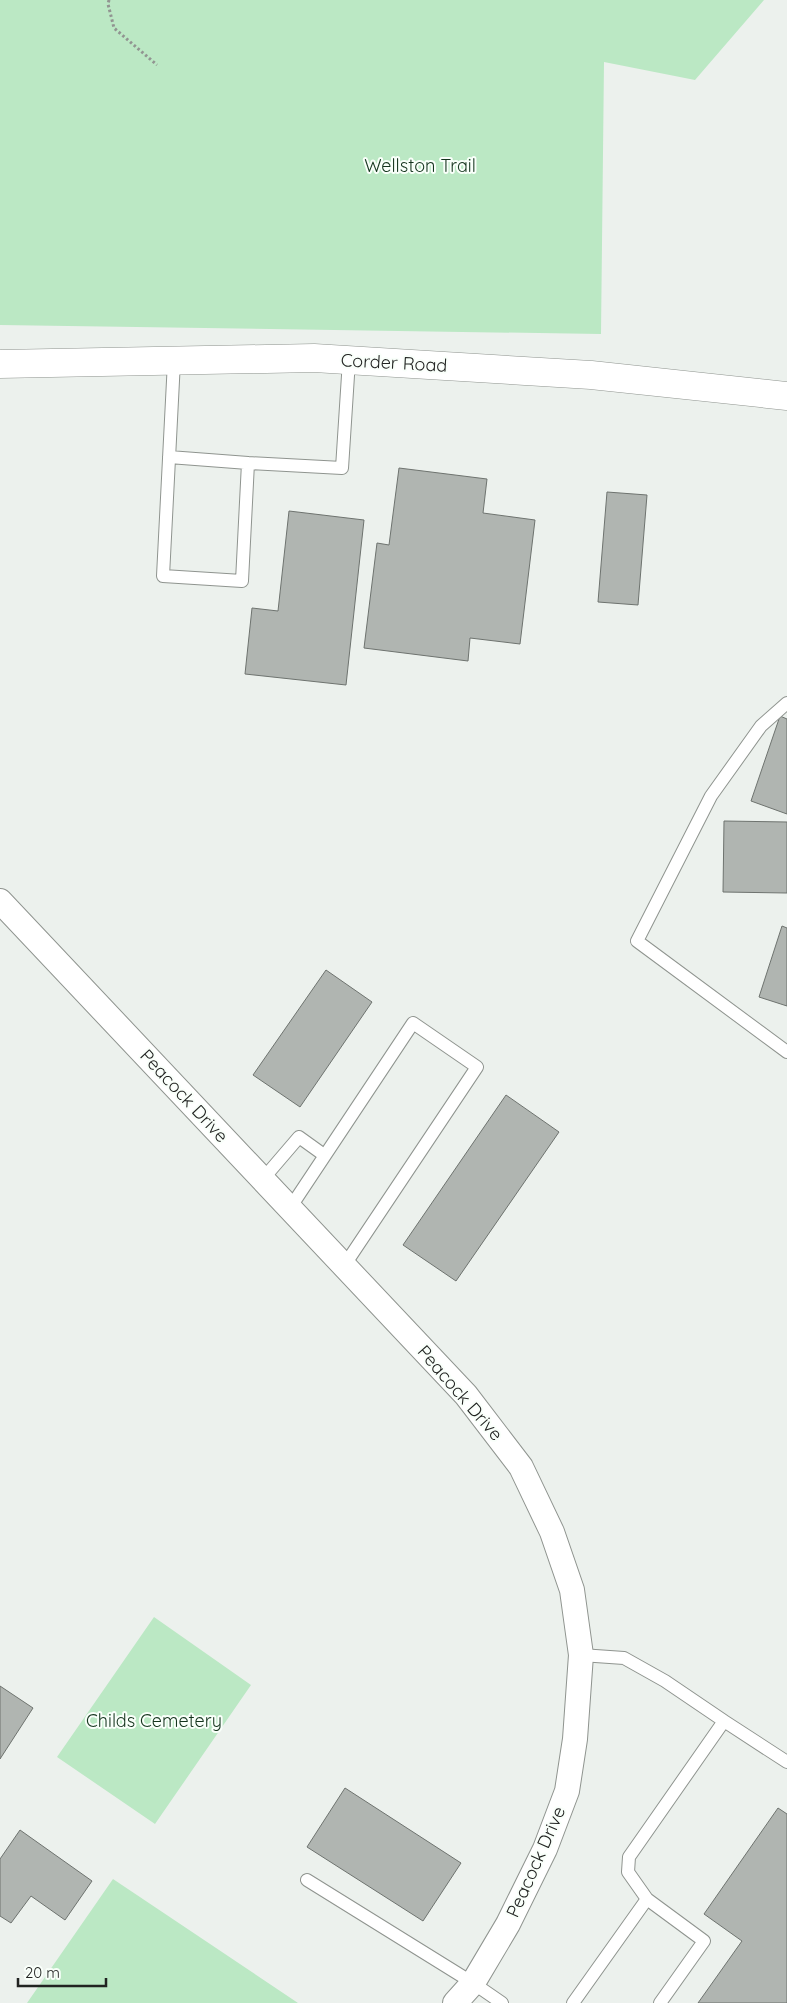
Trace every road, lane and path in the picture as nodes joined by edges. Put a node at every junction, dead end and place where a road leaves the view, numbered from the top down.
1 (109, 0) edge
2 (157, 65) dead end
3 (174, 360) junction
4 (350, 360) junction
5 (0, 364) edge
6 (787, 396) edge
7 (169, 457) junction
8 (248, 464) junction
9 (787, 702) edge
10 (0, 901) edge
11 (787, 1052) edge
12 (324, 1155) junction
13 (262, 1179) junction
14 (290, 1208) junction
15 (344, 1266) junction
16 (581, 1655) junction
17 (724, 1721) junction
18 (787, 1762) edge
19 (307, 1880) dead end
20 (647, 1899) junction
21 (473, 1983) junction
22 (455, 2003) edge
23 (502, 2003) edge
24 (572, 2003) edge
25 (660, 2003) edge

1 - 2 path
3 - 4 street, Corder Road
3 - 5 street, Corder Road
3 - 7 lane
4 - 6 street, Corder Road
4 - 8 lane
7 - 8 lane
7 - 8 lane
9 - 11 lane
10 - 13 street, Peacock Drive
12 - 13 lane
12 - 14 lane
12 - 15 lane
13 - 14 street, Peacock Drive
14 - 15 street, Peacock Drive
15 - 16 street, Peacock Drive
16 - 17 lane
16 - 21 street, Peacock Drive
17 - 18 lane
17 - 20 lane
19 - 21 lane
20 - 24 lane
20 - 25 lane
21 - 22 street, Peacock Drive
21 - 23 lane

